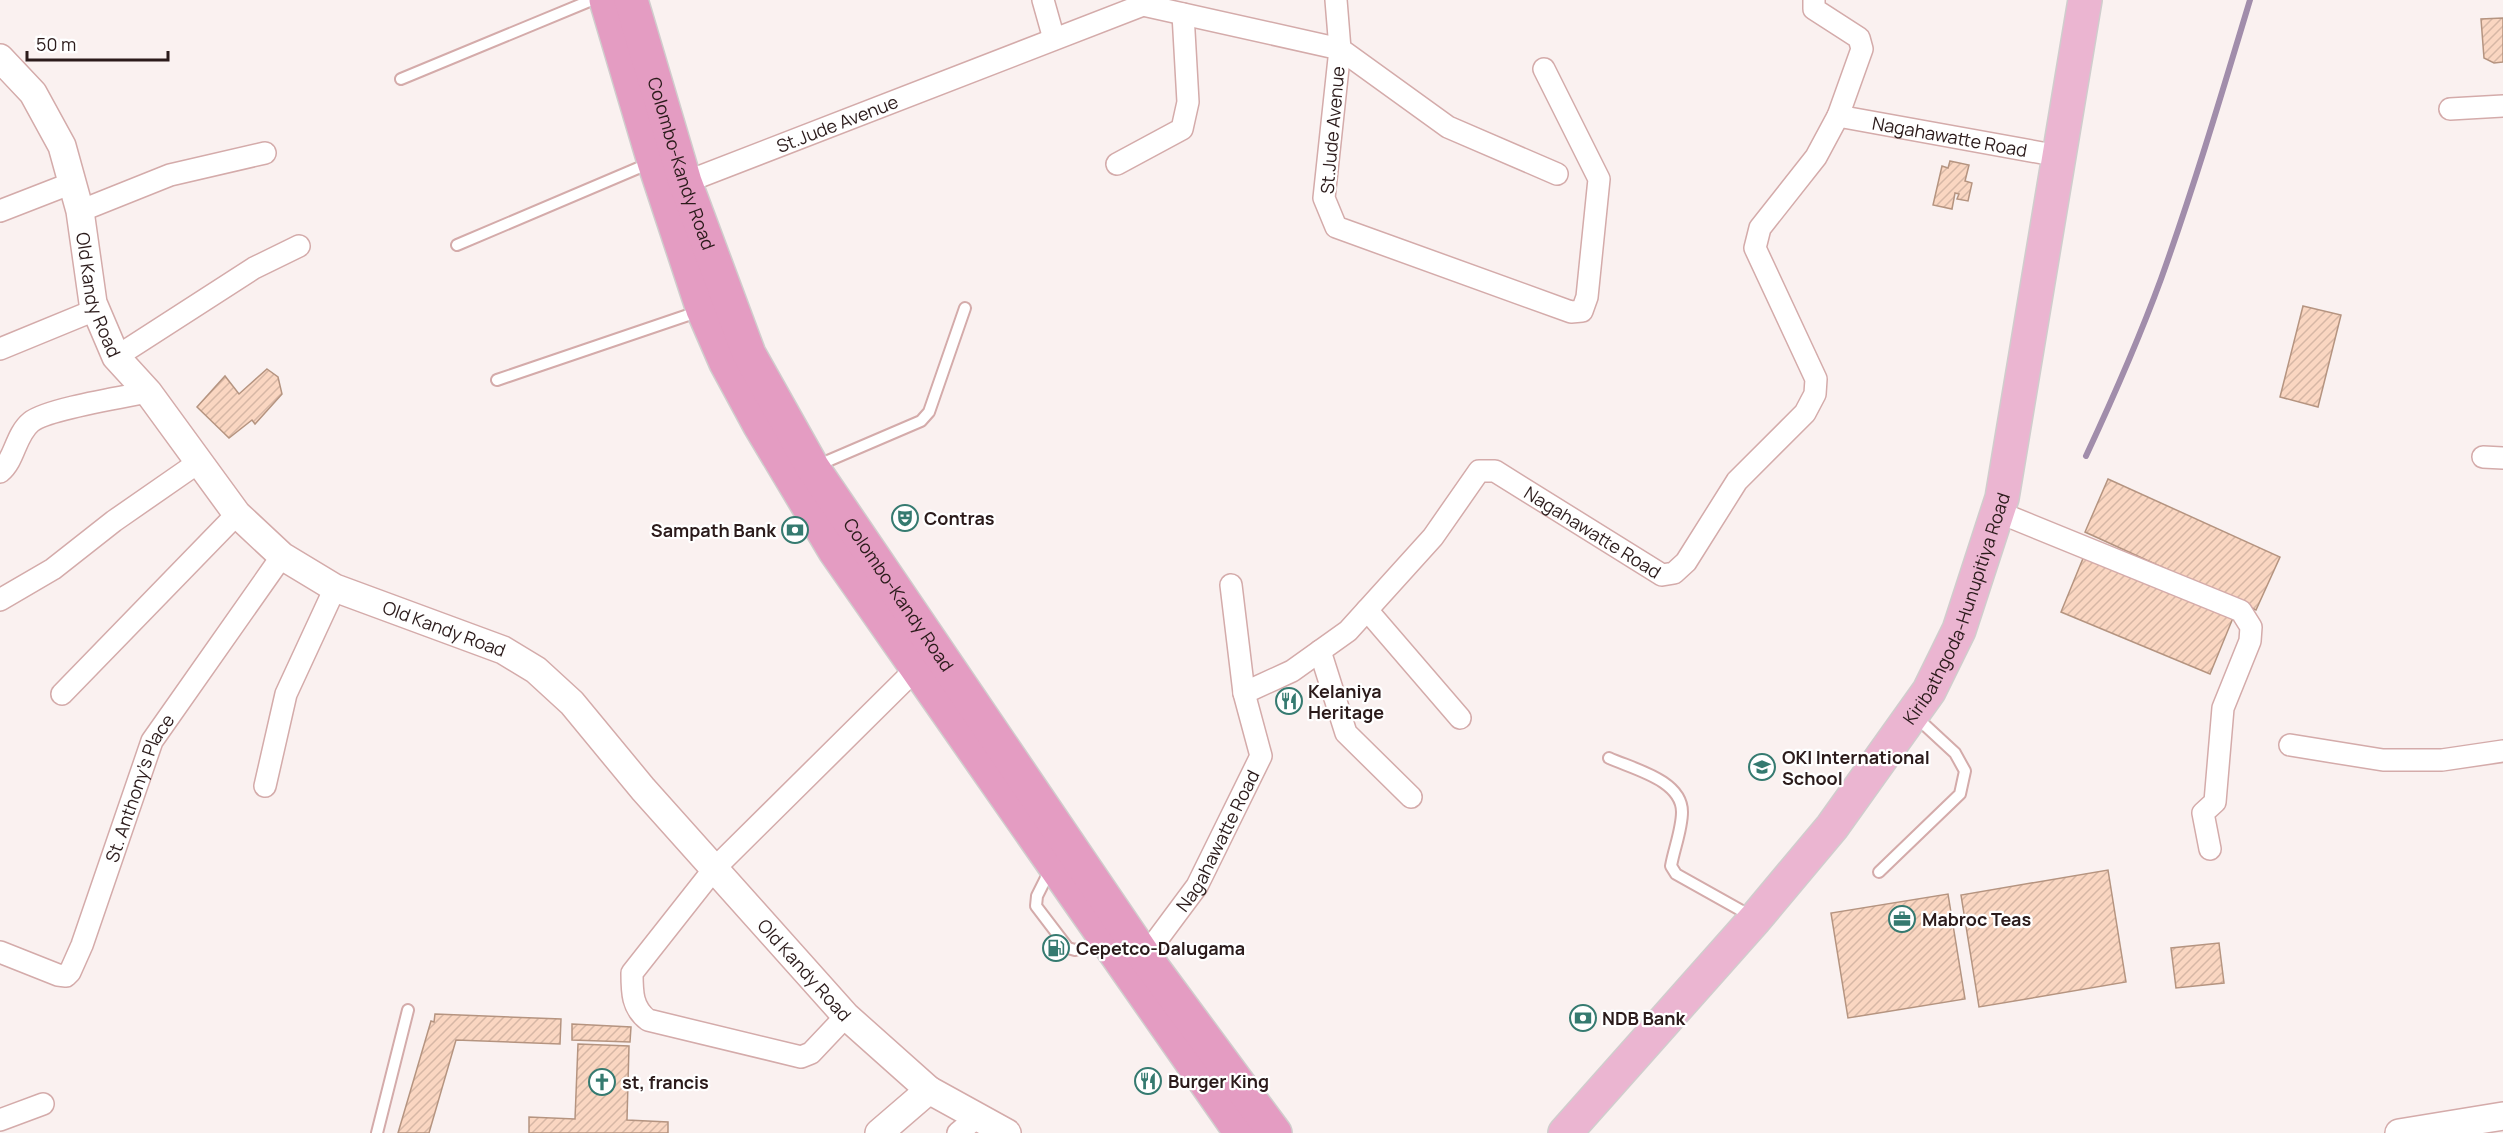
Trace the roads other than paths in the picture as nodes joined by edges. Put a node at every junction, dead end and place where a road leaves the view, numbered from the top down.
1 (592, 0) edge
2 (606, 0) edge
3 (631, 0) edge
4 (1043, 0) edge
5 (1336, 0) edge
6 (1814, 0) edge
7 (2085, 0) edge
8 (1184, 14) junction
9 (1054, 39) junction
10 (1340, 49) junction
11 (0, 58) edge
12 (1544, 69) dead end
13 (401, 79) dead end
14 (2503, 106) edge
15 (2450, 109) dead end
16 (1838, 116) junction
17 (266, 153) dead end
18 (2059, 156) junction
19 (1117, 164) dead end
20 (1557, 174) dead end
21 (667, 178) junction
22 (72, 183) junction
23 (0, 211) edge
24 (80, 211) junction
25 (457, 245) dead end
26 (299, 246) dead end
27 (965, 308) dead end
28 (95, 310) junction
29 (703, 310) junction
30 (0, 349) edge
31 (116, 357) junction
32 (497, 380) dead end
33 (148, 392) junction
34 (199, 462) junction
35 (813, 468) junction
36 (0, 472) edge
37 (1998, 512) junction
38 (237, 514) junction
39 (282, 556) junction
40 (1231, 585) dead end
41 (335, 588) junction
42 (0, 600) edge
43 (1367, 610) junction
44 (1320, 651) junction
45 (926, 659) junction
46 (1244, 693) junction
47 (62, 694) dead end
48 (1913, 714) junction
49 (1460, 718) dead end
50 (2290, 745) dead end
51 (2503, 751) edge
52 (1609, 758) dead end
53 (265, 786) dead end
54 (1411, 797) dead end
55 (2210, 849) dead end
56 (714, 869) junction
57 (1879, 872) dead end
58 (1755, 919) junction
59 (0, 952) edge
60 (1138, 966) junction
61 (408, 1010) dead end
62 (846, 1016) junction
63 (929, 1090) junction
64 (44, 1104) dead end
65 (2503, 1116) edge
66 (0, 1120) edge
67 (967, 1125) edge
68 (377, 1133) edge
69 (879, 1133) edge
70 (1007, 1133) edge
71 (1240, 1133) edge
72 (1275, 1133) edge
73 (1565, 1133) edge
74 (2398, 1133) edge

1 - 13 lane
2 - 21 highway, Colombo-Kandy Road
3 - 21 highway, Colombo-Kandy Road
4 - 9 street
5 - 10 street
6 - 16 street, Nagahawatte Road
7 - 18 main road, Kiribathgoda-Hunupitiya Road
8 - 9 street, St.Jude Avenue
8 - 10 street, St.Jude Avenue
8 - 19 street
9 - 21 street, St.Jude Avenue
10 - 12 street, St.Jude Avenue
10 - 20 street
11 - 22 street, Old Kandy Road
14 - 15 street
16 - 18 street, Nagahawatte Road
16 - 43 street, Nagahawatte Road
17 - 24 street
18 - 37 main road, Kiribathgoda-Hunupitiya Road
21 - 25 lane
21 - 29 highway, Colombo-Kandy Road
21 - 35 highway, Colombo-Kandy Road
22 - 23 street
22 - 24 street, Old Kandy Road
24 - 28 street, Old Kandy Road
26 - 31 street
27 - 35 lane
28 - 30 street
28 - 31 street, Old Kandy Road
29 - 32 lane
29 - 45 highway, Colombo-Kandy Road
31 - 33 street, Old Kandy Road
33 - 34 street, Old Kandy Road
33 - 36 street
34 - 38 street, Old Kandy Road
34 - 42 street
35 - 45 highway, Colombo-Kandy Road
37 - 48 main road, Kiribathgoda-Hunupitiya Road
37 - 55 street
38 - 39 street, Old Kandy Road
38 - 47 street
39 - 41 street, Old Kandy Road
39 - 59 street, St. Anthony’s Place
40 - 46 street, Nagahawatte Road
41 - 53 street
41 - 56 street, Old Kandy Road
43 - 44 street, Nagahawatte Road
43 - 49 street
44 - 46 street, Nagahawatte Road
44 - 54 street
45 - 56 street
45 - 60 highway, Colombo-Kandy Road
45 - 60 highway, Colombo-Kandy Road
46 - 60 street, Nagahawatte Road
48 - 57 lane
48 - 58 main road, Kiribathgoda-Hunupitiya Road
50 - 51 street
52 - 58 lane
56 - 62 street, Old Kandy Road
56 - 62 street
58 - 73 main road, Kiribathgoda-Hunupitiya Road
60 - 71 highway, Colombo-Kandy Road
60 - 72 highway, Colombo-Kandy Road
61 - 68 lane
62 - 63 street, Old Kandy Road
63 - 67 street, Old Kandy Road
63 - 69 street
64 - 66 street
65 - 74 street
67 - 70 street, Old Kandy Road

